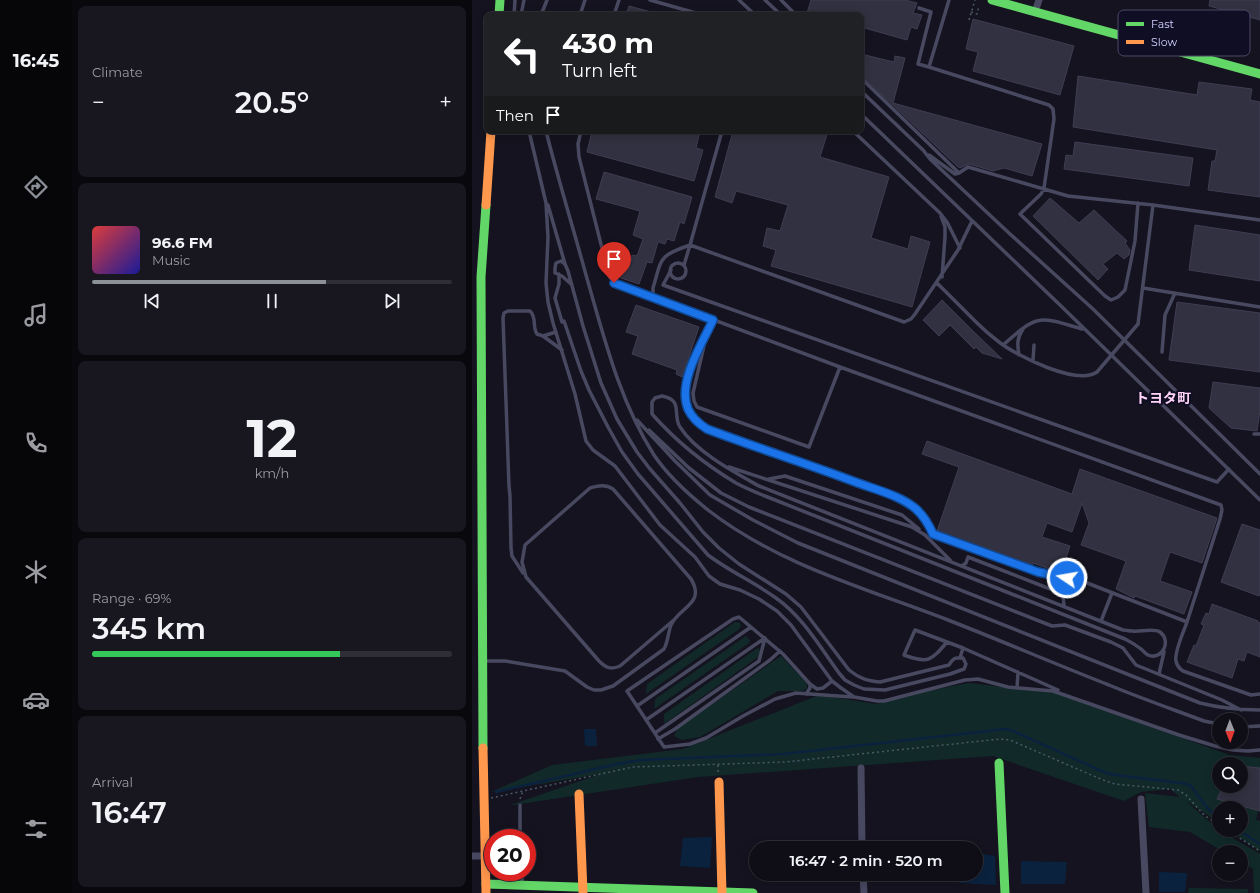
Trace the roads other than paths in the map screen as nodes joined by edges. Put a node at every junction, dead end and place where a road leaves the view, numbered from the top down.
1 (500, 0) edge
2 (515, 0) edge
3 (524, 0) edge
4 (547, 0) edge
5 (585, 0) edge
6 (619, 0) edge
7 (650, 0) edge
8 (739, 0) edge
9 (765, 0) edge
10 (781, 0) edge
11 (949, 0) edge
12 (992, 0) edge
13 (1038, 0) edge
14 (919, 8) dead end
15 (499, 12) edge
16 (514, 12) edge
17 (522, 12) edge
18 (542, 12) edge
19 (581, 12) edge
20 (615, 12) edge
21 (692, 12) edge
22 (752, 12) edge
23 (778, 12) edge
24 (793, 12) edge
25 (1035, 12) junction
26 (1118, 35) edge
27 (1195, 56) edge
28 (929, 68) junction
29 (1260, 74) edge
30 (864, 81) edge
31 (864, 94) edge
32 (864, 117) edge
33 (491, 134) edge
34 (530, 134) edge
35 (547, 134) edge
36 (580, 134) edge
37 (721, 134) edge
38 (856, 134) edge
39 (923, 150) junction
40 (959, 174) junction
41 (540, 179) junction
42 (1044, 188) junction
43 (1138, 203) junction
44 (1152, 205) junction
45 (940, 213) junction
46 (1260, 220) edge
47 (972, 221) junction
48 (690, 245) junction
49 (960, 248) junction
50 (565, 264) junction
51 (684, 265) junction
52 (670, 270) junction
53 (558, 274) junction
54 (942, 277) junction
55 (937, 283) junction
56 (571, 284) junction
57 (1142, 288) junction
58 (1175, 293) junction
59 (660, 300) junction
60 (1260, 307) edge
61 (713, 320) junction
62 (1026, 325) junction
63 (1083, 329) junction
64 (708, 330) junction
65 (556, 332) junction
66 (543, 336) junction
67 (1003, 345) junction
68 (1034, 345) dead end
69 (562, 350) junction
70 (1162, 352) dead end
71 (1019, 355) junction
72 (1033, 361) junction
73 (840, 367) junction
74 (632, 415) junction
75 (1254, 434) dead end
76 (1260, 434) edge
77 (476, 440) edge
78 (722, 464) junction
79 (1229, 469) junction
80 (1260, 474) edge
81 (768, 479) junction
82 (1260, 500) edge
83 (925, 534) junction
84 (952, 562) junction
85 (962, 566) junction
86 (526, 577) junction
87 (1112, 593) junction
88 (1064, 606) junction
89 (675, 619) junction
90 (1101, 621) junction
91 (1187, 622) junction
92 (751, 627) junction
93 (765, 638) junction
94 (947, 642) junction
95 (1165, 647) junction
96 (963, 648) junction
97 (780, 651) junction
98 (960, 658) junction
99 (483, 661) junction
100 (1018, 672) junction
101 (1159, 674) junction
102 (832, 681) junction
103 (810, 684) junction
104 (1017, 688) junction
105 (806, 694) junction
106 (1260, 694) edge
107 (1068, 695) junction
108 (854, 697) junction
109 (637, 706) junction
110 (1242, 710) junction
111 (1260, 710) edge
112 (646, 720) junction
113 (1212, 723) edge
114 (1260, 726) edge
115 (1248, 727) edge
116 (655, 733) junction
117 (658, 739) junction
118 (1260, 750) edge
119 (999, 763) dead end
120 (861, 768) dead end
121 (719, 782) dead end
122 (580, 794) dead end
123 (1141, 799) dead end
124 (520, 804) road end
125 (485, 829) edge
126 (520, 829) edge
127 (862, 841) edge
128 (472, 856) edge
129 (484, 856) edge
130 (522, 881) edge
131 (863, 881) edge
132 (522, 885) junction
133 (486, 888) edge
134 (583, 890) edge
135 (722, 892) edge
136 (753, 893) edge
137 (864, 893) edge
138 (1005, 893) edge
139 (1146, 893) edge

1 - 15 street
2 - 16 lane
3 - 17 lane
4 - 18 lane
5 - 19 lane
6 - 20 lane
7 - 21 lane
8 - 22 lane
9 - 23 lane
10 - 24 lane
11 - 28 lane
12 - 25 street
13 - 25 street
14 - 28 lane
25 - 26 street
27 - 29 street
28 - 42 lane
30 - 40 lane
31 - 39 lane
32 - 47 lane
33 - 77 street
34 - 41 lane
35 - 74 lane
36 - 59 lane
37 - 48 lane
38 - 45 lane
39 - 40 lane
39 - 80 lane
40 - 42 lane
41 - 50 lane
41 - 65 lane
42 - 43 lane
42 - 43 lane
43 - 44 lane
44 - 46 lane
44 - 57 lane
45 - 49 lane
45 - 54 lane
47 - 49 lane
47 - 63 lane
48 - 51 lane
48 - 55 lane
48 - 59 lane
49 - 54 lane
50 - 53 lane
50 - 56 lane
51 - 52 lane
51 - 52 lane
52 - 79 lane
53 - 56 lane
53 - 98 lane
54 - 55 lane
55 - 67 lane
56 - 98 lane
57 - 58 lane
57 - 72 lane, bridge
58 - 60 lane
58 - 70 lane
59 - 61 lane
61 - 64 lane
61 - 73 lane
62 - 63 lane
62 - 67 lane
62 - 71 lane
63 - 79 lane
64 - 73 lane
64 - 87 lane
65 - 66 lane
65 - 69 lane
66 - 69 lane
66 - 86 lane
67 - 71 lane
68 - 72 lane
69 - 102 lane
71 - 72 lane
73 - 91 lane
74 - 101 lane
74 - 110 lane
74 - 113 lane
75 - 76 lane
77 - 99 street
78 - 81 lane
78 - 84 lane
78 - 95 lane
79 - 82 lane
81 - 83 lane
81 - 83 lane
83 - 84 lane
84 - 85 lane
85 - 88 lane
85 - 88 lane
86 - 89 lane
86 - 89 lane
87 - 90 lane
87 - 91 lane
88 - 90 lane
89 - 99 lane
90 - 95 lane
91 - 106 lane
92 - 93 lane
92 - 109 lane
92 - 109 lane
93 - 97 lane
93 - 112 lane
93 - 116 lane
94 - 94 lane
94 - 96 lane
95 - 101 lane
96 - 98 lane
96 - 100 lane
97 - 103 lane
97 - 117 lane
99 - 125 street
100 - 104 lane
100 - 107 lane
101 - 110 lane
102 - 103 lane
102 - 108 lane
103 - 105 lane
104 - 107 lane
104 - 108 lane
105 - 108 lane
105 - 117 lane
107 - 118 lane
109 - 112 lane
110 - 111 lane
112 - 116 lane
114 - 115 lane
116 - 117 lane
119 - 138 street
120 - 127 street
121 - 135 street
122 - 134 street
123 - 139 street
124 - 126 lane
128 - 129 street
130 - 132 lane
131 - 137 street
132 - 133 street
132 - 134 street
134 - 135 street
135 - 136 street

